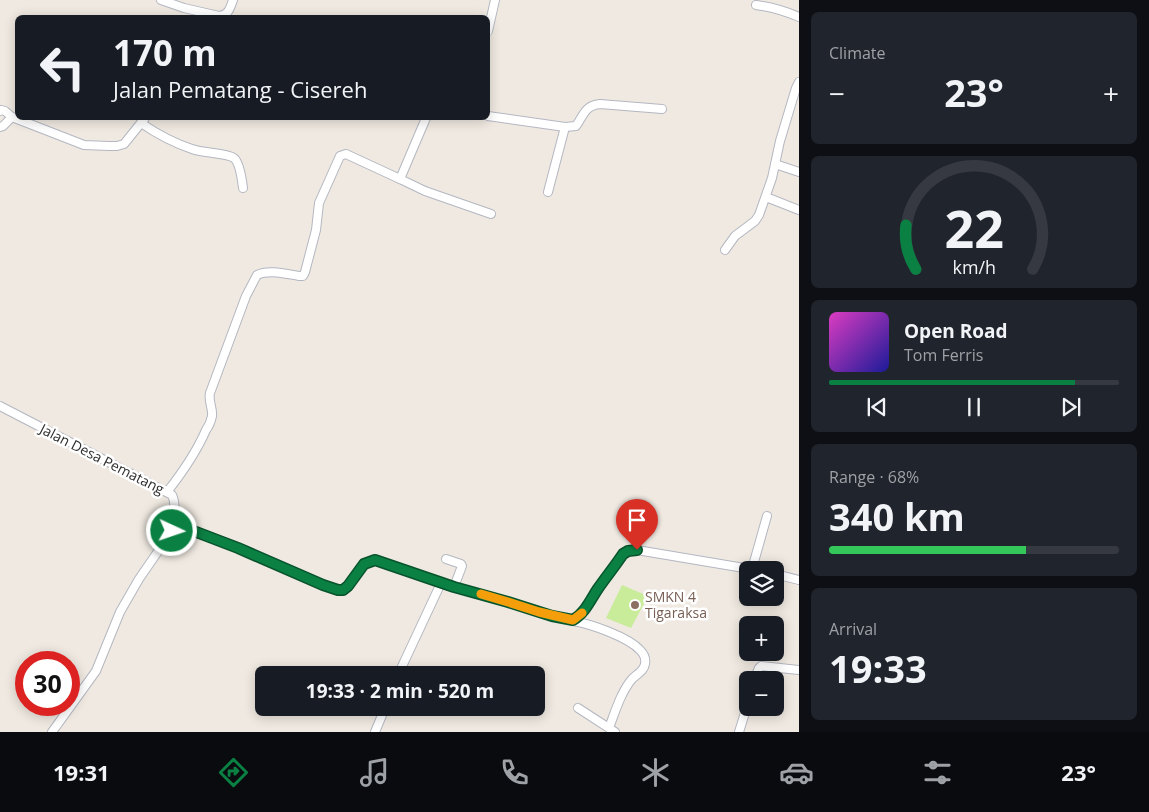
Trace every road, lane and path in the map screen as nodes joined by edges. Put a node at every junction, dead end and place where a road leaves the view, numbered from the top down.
1 (161, 0) edge
2 (233, 0) edge
3 (495, 0) edge
4 (756, 5) dead end
5 (184, 8) junction
6 (182, 15) edge
7 (210, 15) edge
8 (224, 15) edge
9 (799, 17) edge
10 (490, 22) edge
11 (799, 82) edge
12 (662, 109) dead end
13 (0, 111) edge
14 (490, 116) edge
15 (12, 117) junction
16 (15, 118) edge
17 (20, 120) edge
18 (143, 120) edge
19 (425, 120) edge
20 (0, 127) edge
21 (565, 127) junction
22 (775, 164) junction
23 (799, 172) edge
24 (400, 180) junction
25 (243, 188) dead end
26 (548, 192) dead end
27 (766, 197) junction
28 (799, 210) edge
29 (491, 214) dead end
30 (725, 250) dead end
31 (0, 406) edge
32 (167, 492) junction
33 (767, 516) dead end
34 (172, 531) junction
35 (446, 559) dead end
36 (756, 561) edge
37 (739, 567) edge
38 (784, 576) edge
39 (799, 580) edge
40 (441, 582) junction
41 (454, 587) junction
42 (573, 620) junction
43 (402, 666) edge
44 (799, 670) edge
45 (758, 671) edge
46 (578, 708) dead end
47 (381, 716) edge
48 (744, 716) edge
49 (612, 730) edge
50 (52, 732) edge
51 (375, 732) edge
52 (739, 732) edge

1 - 5 street
2 - 8 street
3 - 10 street
4 - 9 street
5 - 6 street
5 - 7 street
11 - 22 street
12 - 21 street
13 - 15 street
14 - 21 street
15 - 16 street
15 - 20 street
17 - 18 street
18 - 25 street
19 - 24 street
21 - 26 street
22 - 23 street
22 - 27 street
24 - 29 street
24 - 32 street
27 - 28 street
27 - 30 street
31 - 32 street, Jalan Desa Pematang
32 - 34 street, Jalan Desa Pematang
33 - 36 street
34 - 40 street
34 - 50 street
35 - 41 street
37 - 42 street
38 - 39 street
40 - 41 street
40 - 43 street
41 - 42 street
42 - 49 street
44 - 45 street
46 - 49 street
47 - 51 street
48 - 52 street

